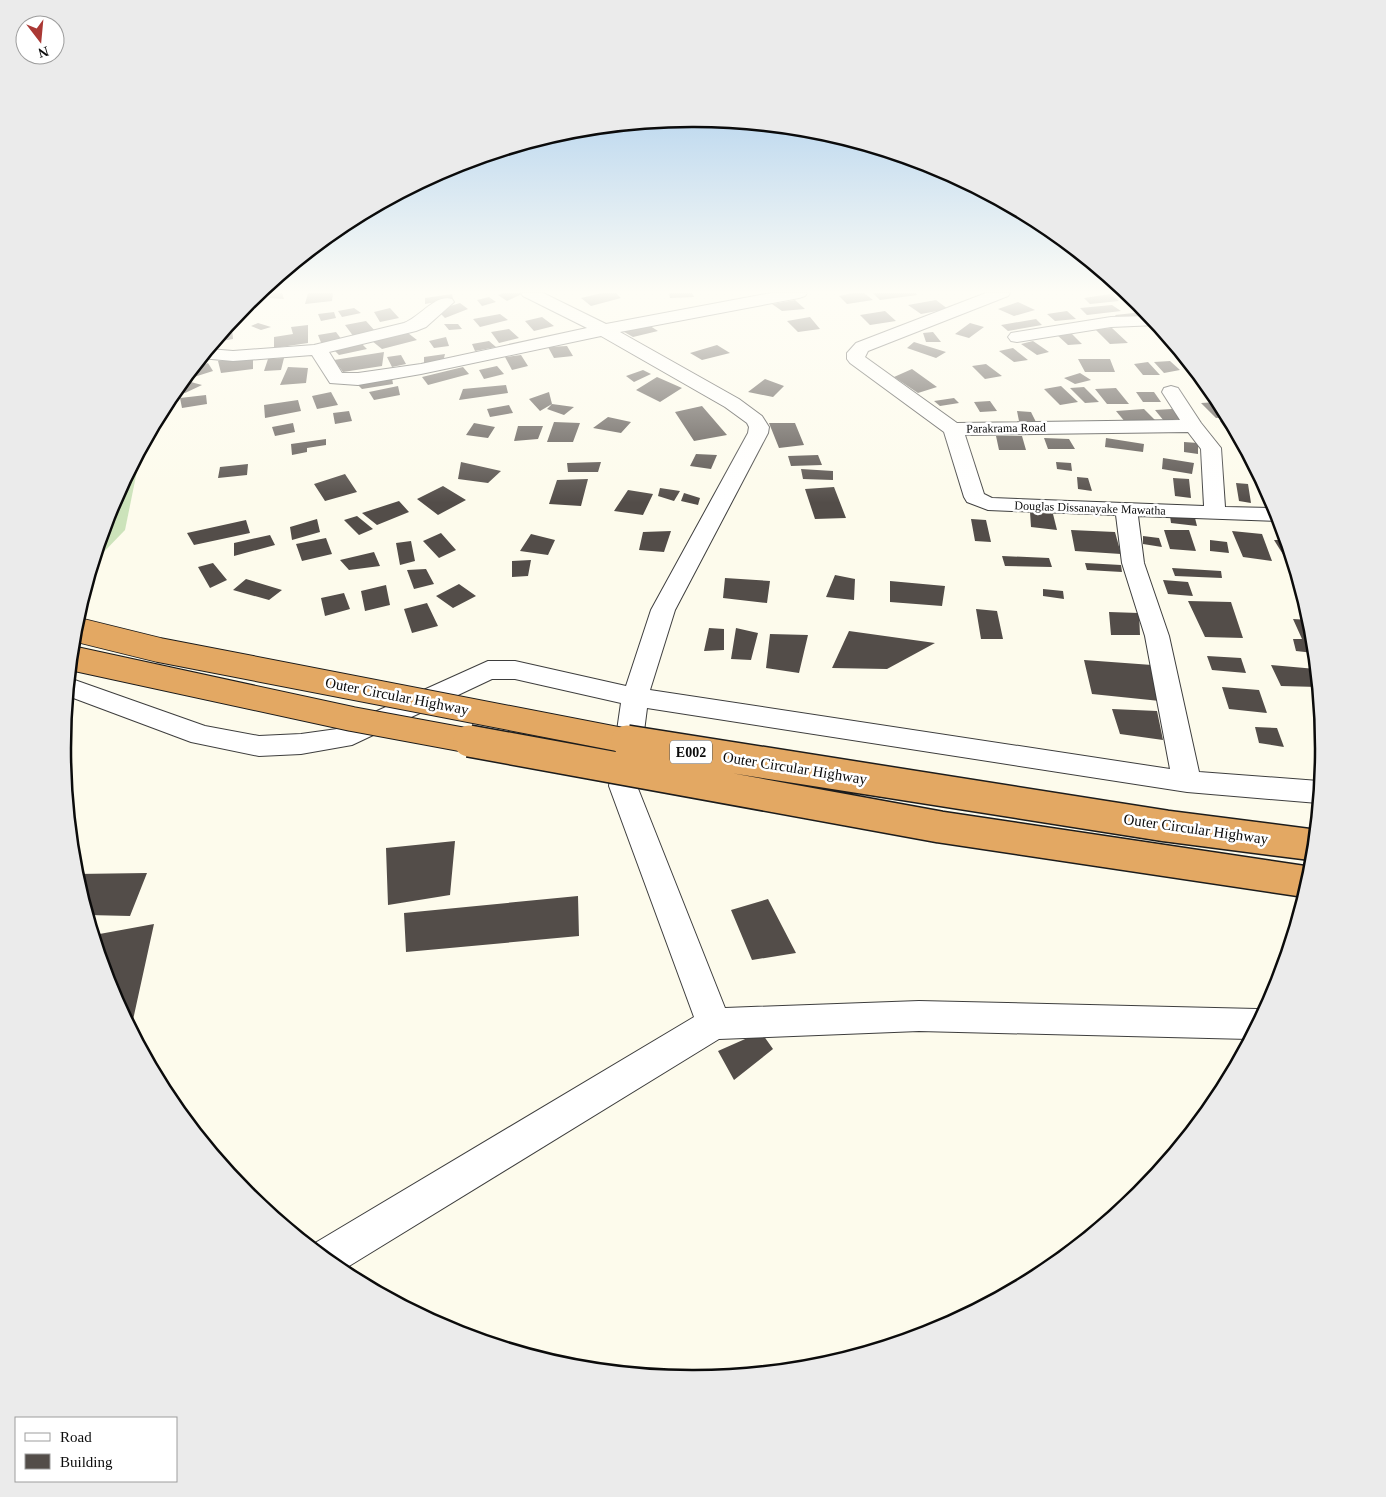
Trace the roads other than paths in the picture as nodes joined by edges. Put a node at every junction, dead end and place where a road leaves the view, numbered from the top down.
1 (327, 363) edge
2 (450, 363) edge
3 (662, 363) edge
4 (861, 363) edge
5 (1171, 392) dead end
6 (1193, 426) junction
7 (953, 429) junction
8 (1126, 509) junction
9 (1215, 511) junction
10 (1268, 514) edge
11 (82, 631) edge
12 (78, 660) edge
13 (75, 689) edge
14 (634, 697) junction
15 (1186, 782) junction
16 (1313, 792) edge
17 (1307, 844) edge
18 (1300, 881) edge
19 (714, 1024) junction
20 (1251, 1024) edge
21 (332, 1254) edge

1 - 2 street
3 - 14 street
4 - 7 street, Parakrama Road
5 - 6 street
6 - 7 street, Parakrama Road
6 - 9 street
7 - 8 street, Douglas Dissanayake Mawatha
8 - 9 street, Douglas Dissanayake Mawatha
8 - 15 street
9 - 10 street, Douglas Dissanayake Mawatha
11 - 17 highway, Outer Circular Highway / E002, bridge
12 - 18 highway, Outer Circular Highway / E002, bridge
13 - 14 street
14 - 15 street
14 - 19 street
15 - 16 street
19 - 20 street
19 - 21 street

